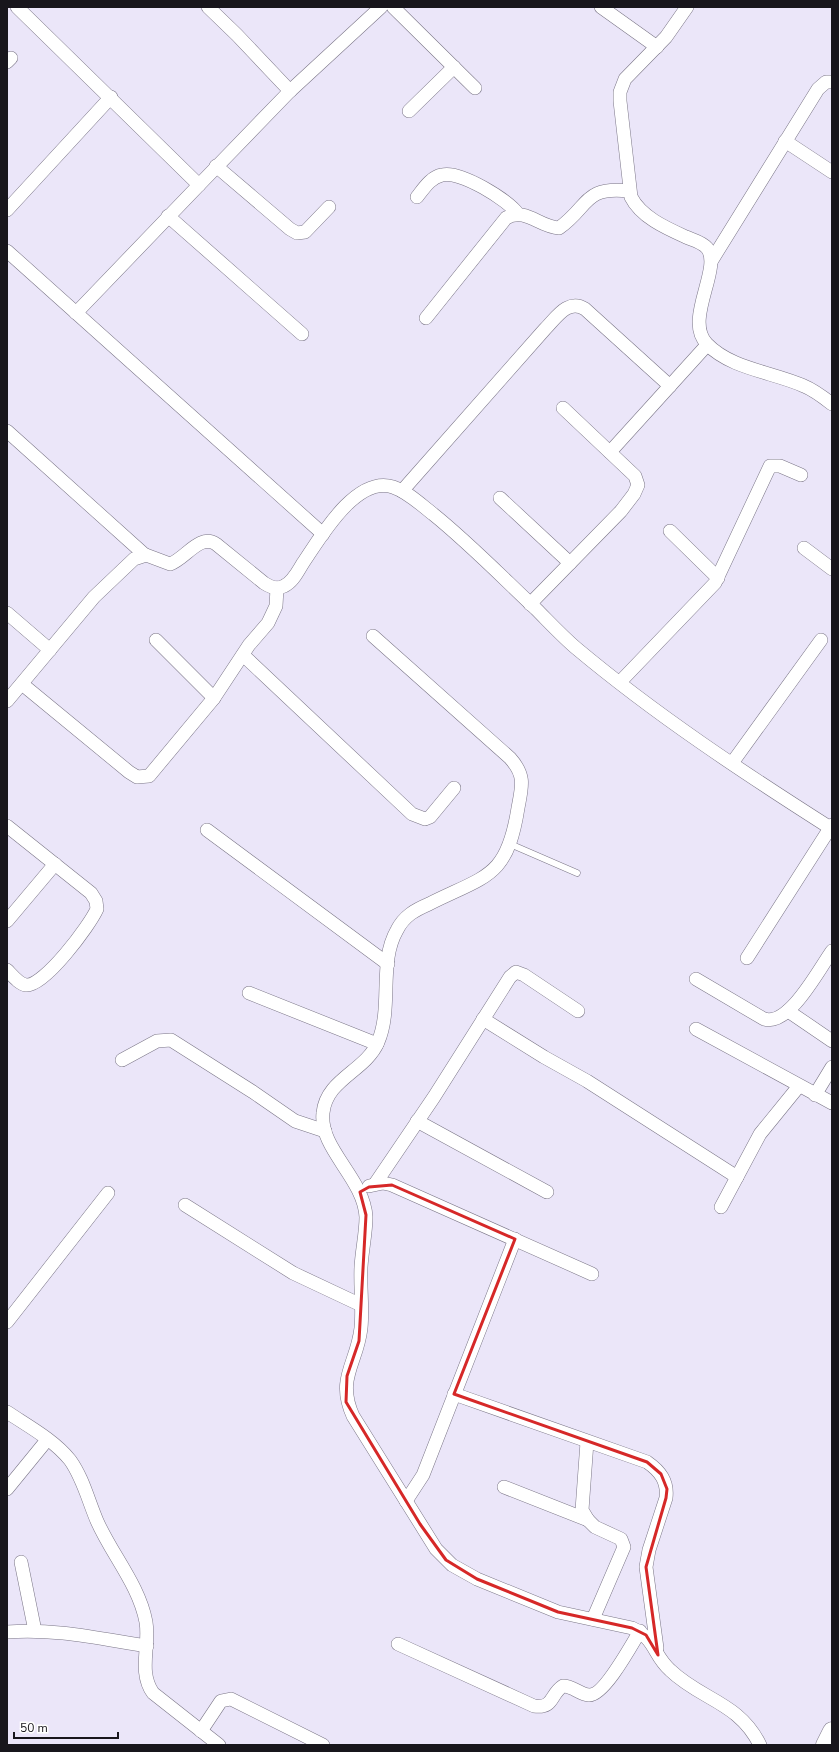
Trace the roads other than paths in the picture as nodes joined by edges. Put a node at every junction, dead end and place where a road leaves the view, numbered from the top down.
1 (17, 7) edge
2 (208, 7) edge
3 (381, 7) edge
4 (393, 7) edge
5 (601, 7) edge
6 (686, 7) edge
7 (657, 47) junction
8 (454, 67) junction
9 (832, 82) edge
10 (475, 88) dead end
11 (290, 91) junction
12 (111, 97) junction
13 (409, 111) dead end
14 (785, 141) junction
15 (216, 166) junction
16 (832, 172) edge
17 (199, 185) junction
18 (629, 191) junction
19 (417, 197) dead end
20 (329, 207) dead end
21 (7, 210) edge
22 (518, 214) junction
23 (168, 216) junction
24 (7, 251) edge
25 (712, 260) junction
26 (76, 314) junction
27 (426, 318) dead end
28 (302, 334) dead end
29 (707, 345) junction
30 (670, 386) junction
31 (832, 404) edge
32 (563, 408) dead end
33 (7, 431) edge
34 (610, 452) junction
35 (801, 475) dead end
36 (402, 491) junction
37 (500, 498) dead end
38 (670, 531) dead end
39 (323, 534) junction
40 (804, 548) dead end
41 (145, 555) junction
42 (570, 563) junction
43 (832, 569) edge
44 (718, 578) junction
45 (277, 588) junction
46 (530, 604) junction
47 (7, 613) edge
48 (373, 636) dead end
49 (156, 640) dead end
50 (821, 640) dead end
51 (50, 650) junction
52 (243, 655) junction
53 (620, 682) junction
54 (22, 684) junction
55 (214, 698) junction
56 (7, 701) edge
57 (732, 763) junction
58 (454, 788) dead end
59 (7, 826) edge
60 (831, 827) edge
61 (207, 830) dead end
62 (510, 844) junction
63 (55, 864) junction
64 (577, 873) dead end
65 (7, 921) edge
66 (832, 951) edge
67 (747, 958) dead end
68 (388, 964) junction
69 (7, 970) edge
70 (696, 978) dead end
71 (249, 993) dead end
72 (578, 1011) dead end
73 (788, 1011) junction
74 (483, 1019) junction
75 (696, 1029) dead end
76 (832, 1041) edge
77 (377, 1044) junction
78 (122, 1060) dead end
79 (832, 1067) edge
80 (799, 1086) junction
81 (816, 1095) junction
82 (832, 1103) edge
83 (417, 1121) junction
84 (325, 1131) junction
85 (737, 1177) junction
86 (375, 1184) junction
87 (360, 1192) junction
88 (547, 1192) dead end
89 (108, 1193) dead end
90 (185, 1205) dead end
91 (721, 1207) dead end
92 (515, 1239) junction
93 (592, 1274) dead end
94 (361, 1305) junction
95 (7, 1322) edge
96 (454, 1394) junction
97 (7, 1412) edge
98 (47, 1440) junction
99 (587, 1442) junction
100 (504, 1486) dead end
101 (7, 1489) edge
102 (406, 1501) junction
103 (588, 1520) junction
104 (21, 1562) dead end
105 (592, 1619) junction
106 (34, 1631) junction
107 (640, 1631) junction
108 (7, 1632) edge
109 (398, 1644) dead end
110 (147, 1646) junction
111 (658, 1655) junction
112 (201, 1731) junction
113 (832, 1731) edge
114 (219, 1745) edge
115 (323, 1745) edge
116 (760, 1745) edge
117 (825, 1745) edge

1 - 12 street
2 - 11 street
3 - 11 street
4 - 8 street
5 - 7 street
6 - 7 street
7 - 18 street
8 - 10 street
8 - 13 street
9 - 14 street
11 - 15 street
12 - 17 street
12 - 21 street
14 - 16 street
14 - 25 street
15 - 17 street
15 - 20 street
17 - 23 street
18 - 22 street
18 - 25 street
19 - 22 street
22 - 27 street
23 - 26 street
23 - 28 street
24 - 26 street
25 - 29 street
26 - 39 street
29 - 30 street
29 - 31 street
30 - 34 street
30 - 36 street
32 - 34 street
33 - 41 street
34 - 42 street
35 - 44 street
36 - 39 street
36 - 46 street
37 - 42 street
38 - 44 street
39 - 45 street
40 - 43 street
41 - 45 street
41 - 51 street
42 - 46 street
44 - 53 street
45 - 52 street
46 - 53 street
47 - 51 street
48 - 62 street
49 - 55 street
50 - 57 street
51 - 54 street
52 - 55 street
52 - 58 street
53 - 57 street
54 - 55 street
54 - 56 street
57 - 60 street
59 - 63 street
60 - 67 street
61 - 68 street
62 - 64 lane
62 - 68 street
63 - 65 street
63 - 69 street
66 - 73 street
68 - 77 street
70 - 73 street
71 - 77 street
72 - 74 street
73 - 76 street
74 - 83 street
74 - 85 street
75 - 80 street
77 - 84 street
78 - 84 street
79 - 81 street
80 - 81 street
80 - 85 street
81 - 82 street
83 - 86 street
83 - 88 street
84 - 87 street
85 - 91 street
86 - 87 street
86 - 92 street
87 - 94 street
89 - 95 street
90 - 94 street
92 - 93 street
92 - 96 street
94 - 102 street
96 - 99 street
96 - 102 street
97 - 98 street
98 - 101 street
98 - 110 street
99 - 103 street
99 - 111 street
100 - 103 street
102 - 105 street
103 - 105 street
104 - 106 street
105 - 107 street
106 - 108 street
106 - 110 street
107 - 109 street
107 - 111 street
110 - 112 street
111 - 116 street
112 - 114 street
112 - 115 street
113 - 117 street

